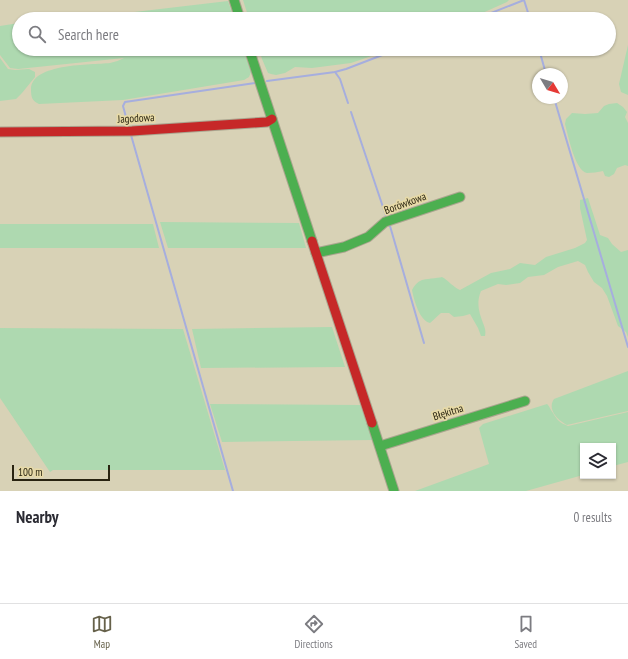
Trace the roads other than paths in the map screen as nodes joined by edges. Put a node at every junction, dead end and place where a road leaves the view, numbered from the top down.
1 (234, 0) edge
2 (238, 12) edge
3 (251, 56) edge
4 (272, 120) junction
5 (0, 132) edge
6 (460, 197) dead end
7 (316, 253) junction
8 (525, 401) dead end
9 (380, 446) junction
10 (394, 491) edge

1 - 2 street
3 - 4 street
4 - 5 street, Jagodowa
4 - 7 street
6 - 7 street, Borówkowa
7 - 9 street
8 - 9 street, Błękitna
9 - 10 street

